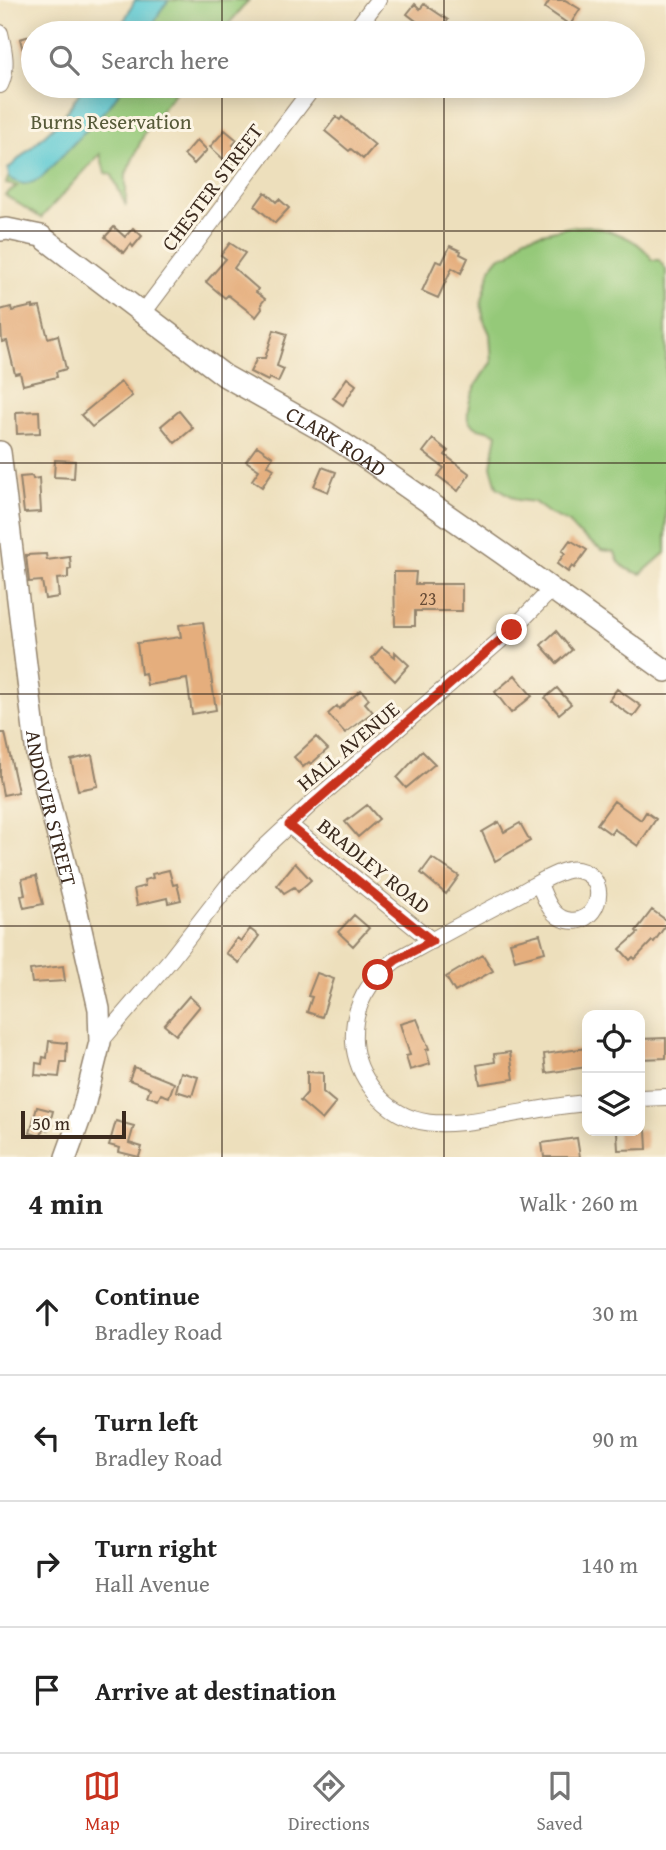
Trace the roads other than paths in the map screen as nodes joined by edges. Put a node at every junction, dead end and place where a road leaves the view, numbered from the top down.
1 (378, 0) edge
2 (362, 21) edge
3 (0, 33) edge
4 (0, 85) edge
5 (305, 98) edge
6 (0, 230) edge
7 (143, 313) junction
8 (0, 452) edge
9 (552, 589) junction
10 (666, 671) edge
11 (289, 825) junction
12 (538, 884) dead end
13 (432, 941) junction
14 (100, 1041) junction
15 (666, 1097) edge
16 (645, 1098) edge
17 (582, 1104) edge
18 (66, 1157) edge

1 - 2 street
3 - 4 street
5 - 7 street, CHESTER STREET
6 - 7 main road, CLARK ROAD
7 - 9 main road, CLARK ROAD
8 - 14 main road, ANDOVER STREET
9 - 10 main road, CLARK ROAD
9 - 11 street, HALL AVENUE
11 - 13 street, BRADLEY ROAD
11 - 14 street, HALL AVENUE
12 - 13 street, BRADLEY ROAD
13 - 17 street, BRADLEY ROAD
14 - 18 main road, ANDOVER STREET
15 - 16 street

